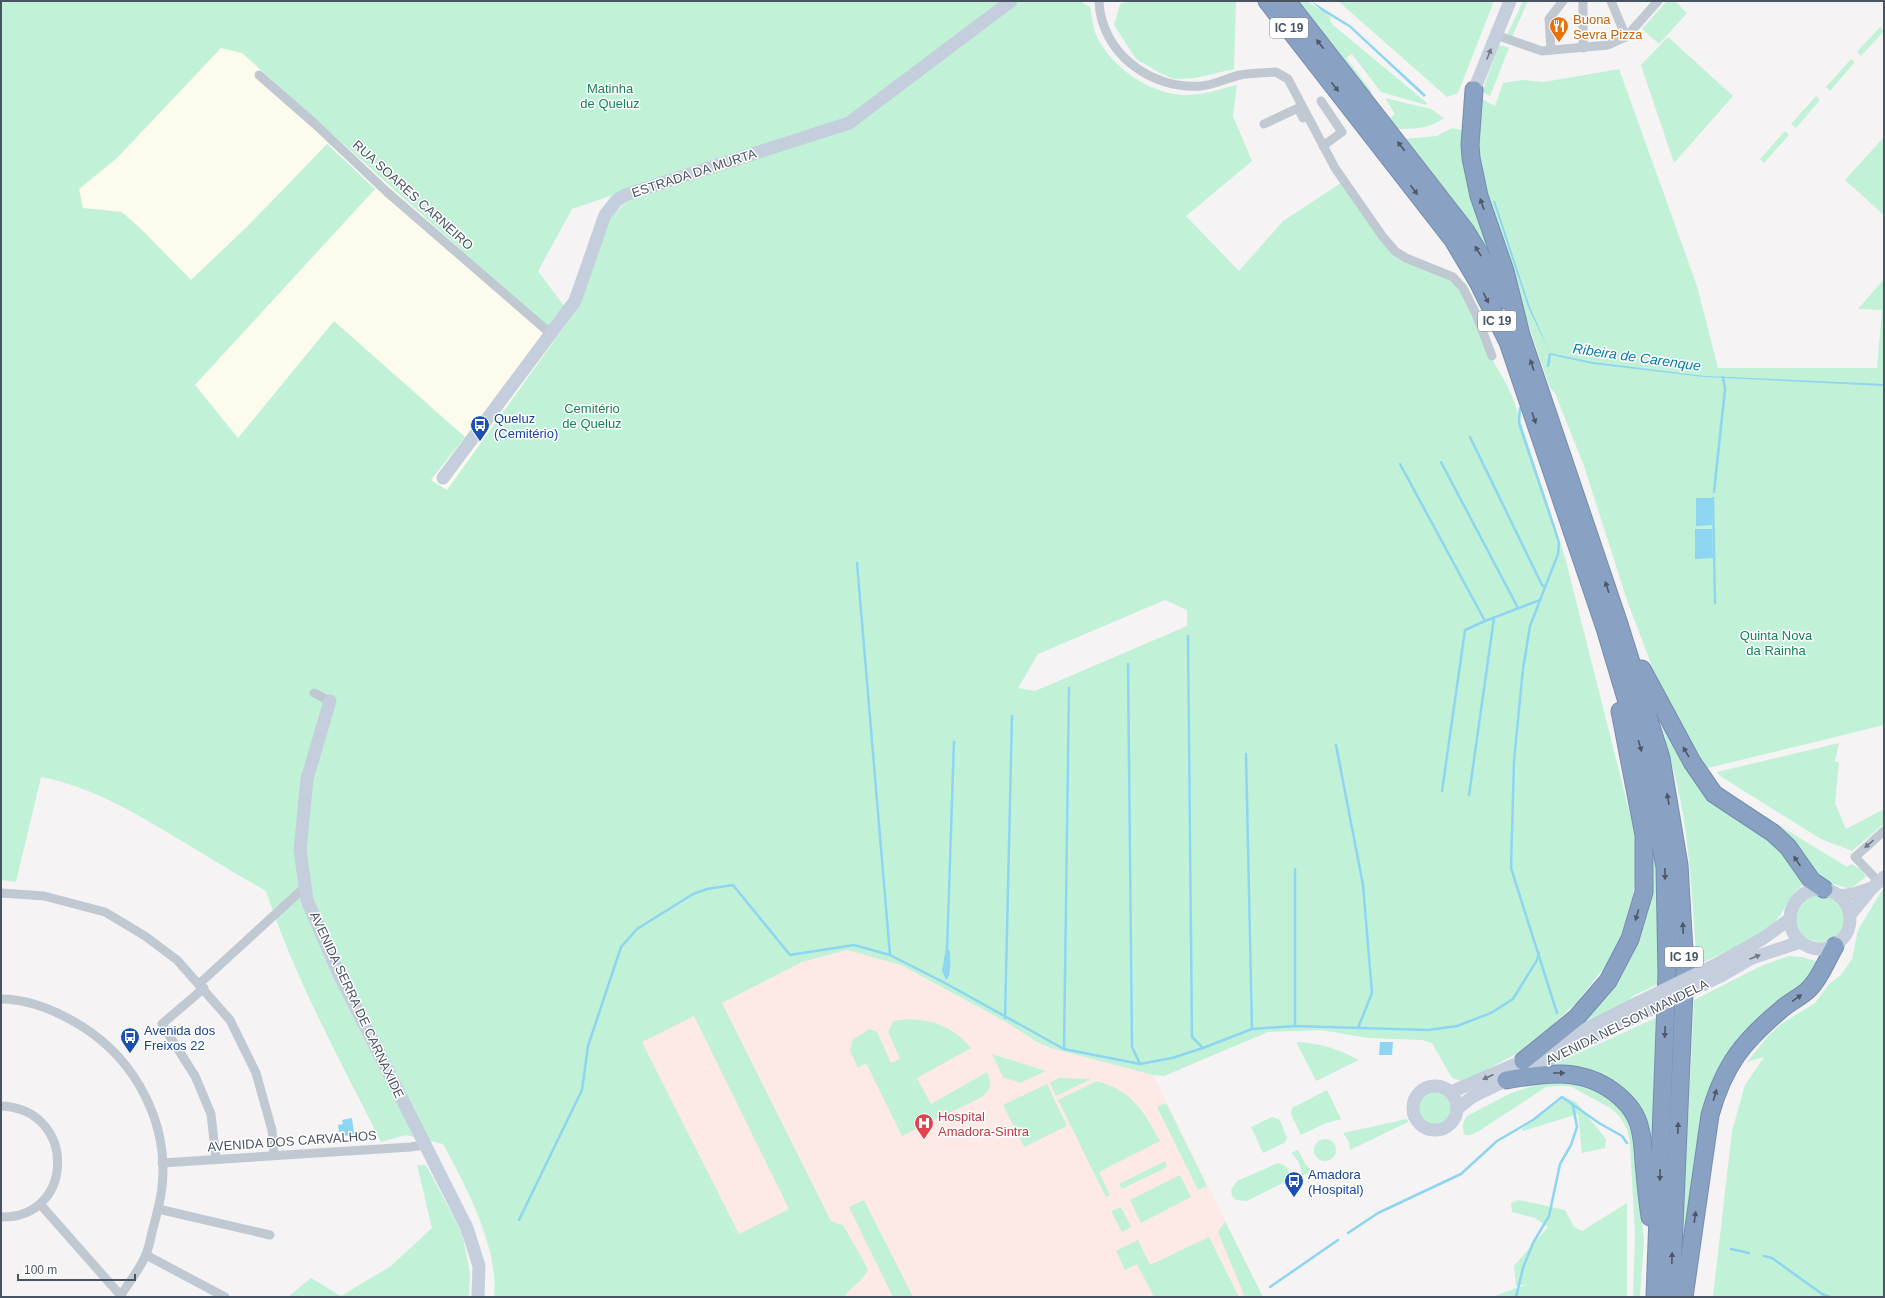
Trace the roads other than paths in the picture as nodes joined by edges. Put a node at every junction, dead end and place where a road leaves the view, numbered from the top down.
1 (1011, 1) edge
2 (1099, 1) edge
3 (1256, 1) edge
4 (1267, 1) edge
5 (1287, 1) edge
6 (1510, 1) edge
7 (1563, 1) edge
8 (1584, 1) edge
9 (1611, 1) edge
10 (1658, 1) edge
11 (1496, 35) junction
12 (1626, 37) junction
13 (1583, 48) junction
14 (1551, 50) junction
15 (1311, 56) junction
16 (259, 75) dead end
17 (1474, 90) joint
18 (1321, 101) dead end
19 (1264, 124) dead end
20 (1308, 130) dead end
21 (1323, 146) junction
22 (551, 334) junction
23 (1521, 335) junction
24 (1492, 356) dead end
25 (443, 478) dead end
26 (1612, 626) junction
27 (314, 693) dead end
28 (330, 701) joint
29 (1884, 831) edge
30 (1878, 882) edge
31 (305, 887) junction
32 (1824, 889) junction
33 (1, 893) edge
34 (1840, 896) junction
35 (1850, 915) junction
36 (1790, 920) junction
37 (1800, 942) junction
38 (1835, 946) junction
39 (201, 986) junction
40 (1, 999) edge
41 (1631, 1013) junction
42 (1523, 1061) junction
43 (1506, 1080) junction
44 (1451, 1092) junction
45 (1, 1106) edge
46 (1457, 1109) junction
47 (424, 1145) junction
48 (274, 1154) junction
49 (216, 1159) junction
50 (162, 1163) junction
51 (40, 1204) junction
52 (158, 1209) junction
53 (1, 1217) edge
54 (270, 1235) dead end
55 (146, 1255) junction
56 (1656, 1274) junction
57 (122, 1296) edge
58 (225, 1297) edge
59 (478, 1297) edge
60 (1655, 1297) edge
61 (1671, 1297) edge
62 (1684, 1297) edge

1 - 22 street, ESTRADA DA MURTA
2 - 21 street
3 - 15 highway
4 - 15 highway, IC 19
23 -> 5 highway, IC 19
6 - 11 street
7 - 14 street
8 - 13 street
9 - 12 street
10 - 12 street
11 - 14 street
17 -> 11 street
12 - 13 street
13 - 14 street
15 -> 26 highway, IC 19
16 - 22 street, RUA SOARES CARNEIRO
23 -> 17 highway
18 - 21 street
19 - 20 street
21 - 24 street
22 - 25 street, ESTRADA DA MURTA
26 -> 23 highway, IC 19
32 -> 26 highway
26 -> 42 highway
26 -> 56 highway, IC 19
61 -> 26 highway, IC 19
27 - 28 street
28 - 31 street, AVENIDA SERRA DE CARNAXIDE
29 -> 30 street
30 - 34 street
30 - 35 street
31 - 39 street
31 - 47 street, AVENIDA SERRA DE CARNAXIDE
32 - 34 street
32 - 36 street
33 - 39 street
34 - 35 street
35 - 38 street
36 - 37 street
36 - 41 street, AVENIDA NELSON MANDELA, bridge
37 - 38 street
41 -> 37 street, AVENIDA NELSON MANDELA, bridge
62 -> 38 highway
39 - 48 street
39 - 49 street
40 - 50 street
41 - 42 street, AVENIDA NELSON MANDELA
41 - 43 street, AVENIDA NELSON MANDELA
42 -> 44 street, AVENIDA NELSON MANDELA
43 - 46 street, AVENIDA NELSON MANDELA
43 -> 56 highway
44 - 46 street
44 - 46 street
45 - 51 street
47 - 48 street, AVENIDA DOS CARVALHOS
47 - 59 street, AVENIDA SERRA DE CARNAXIDE
48 - 49 street, AVENIDA DOS CARVALHOS
49 - 50 street, AVENIDA DOS CARVALHOS
50 - 52 street
51 - 53 street
51 - 57 street
52 - 54 street
52 - 55 street
55 - 57 street
55 - 58 street
56 - 60 highway, IC 19

